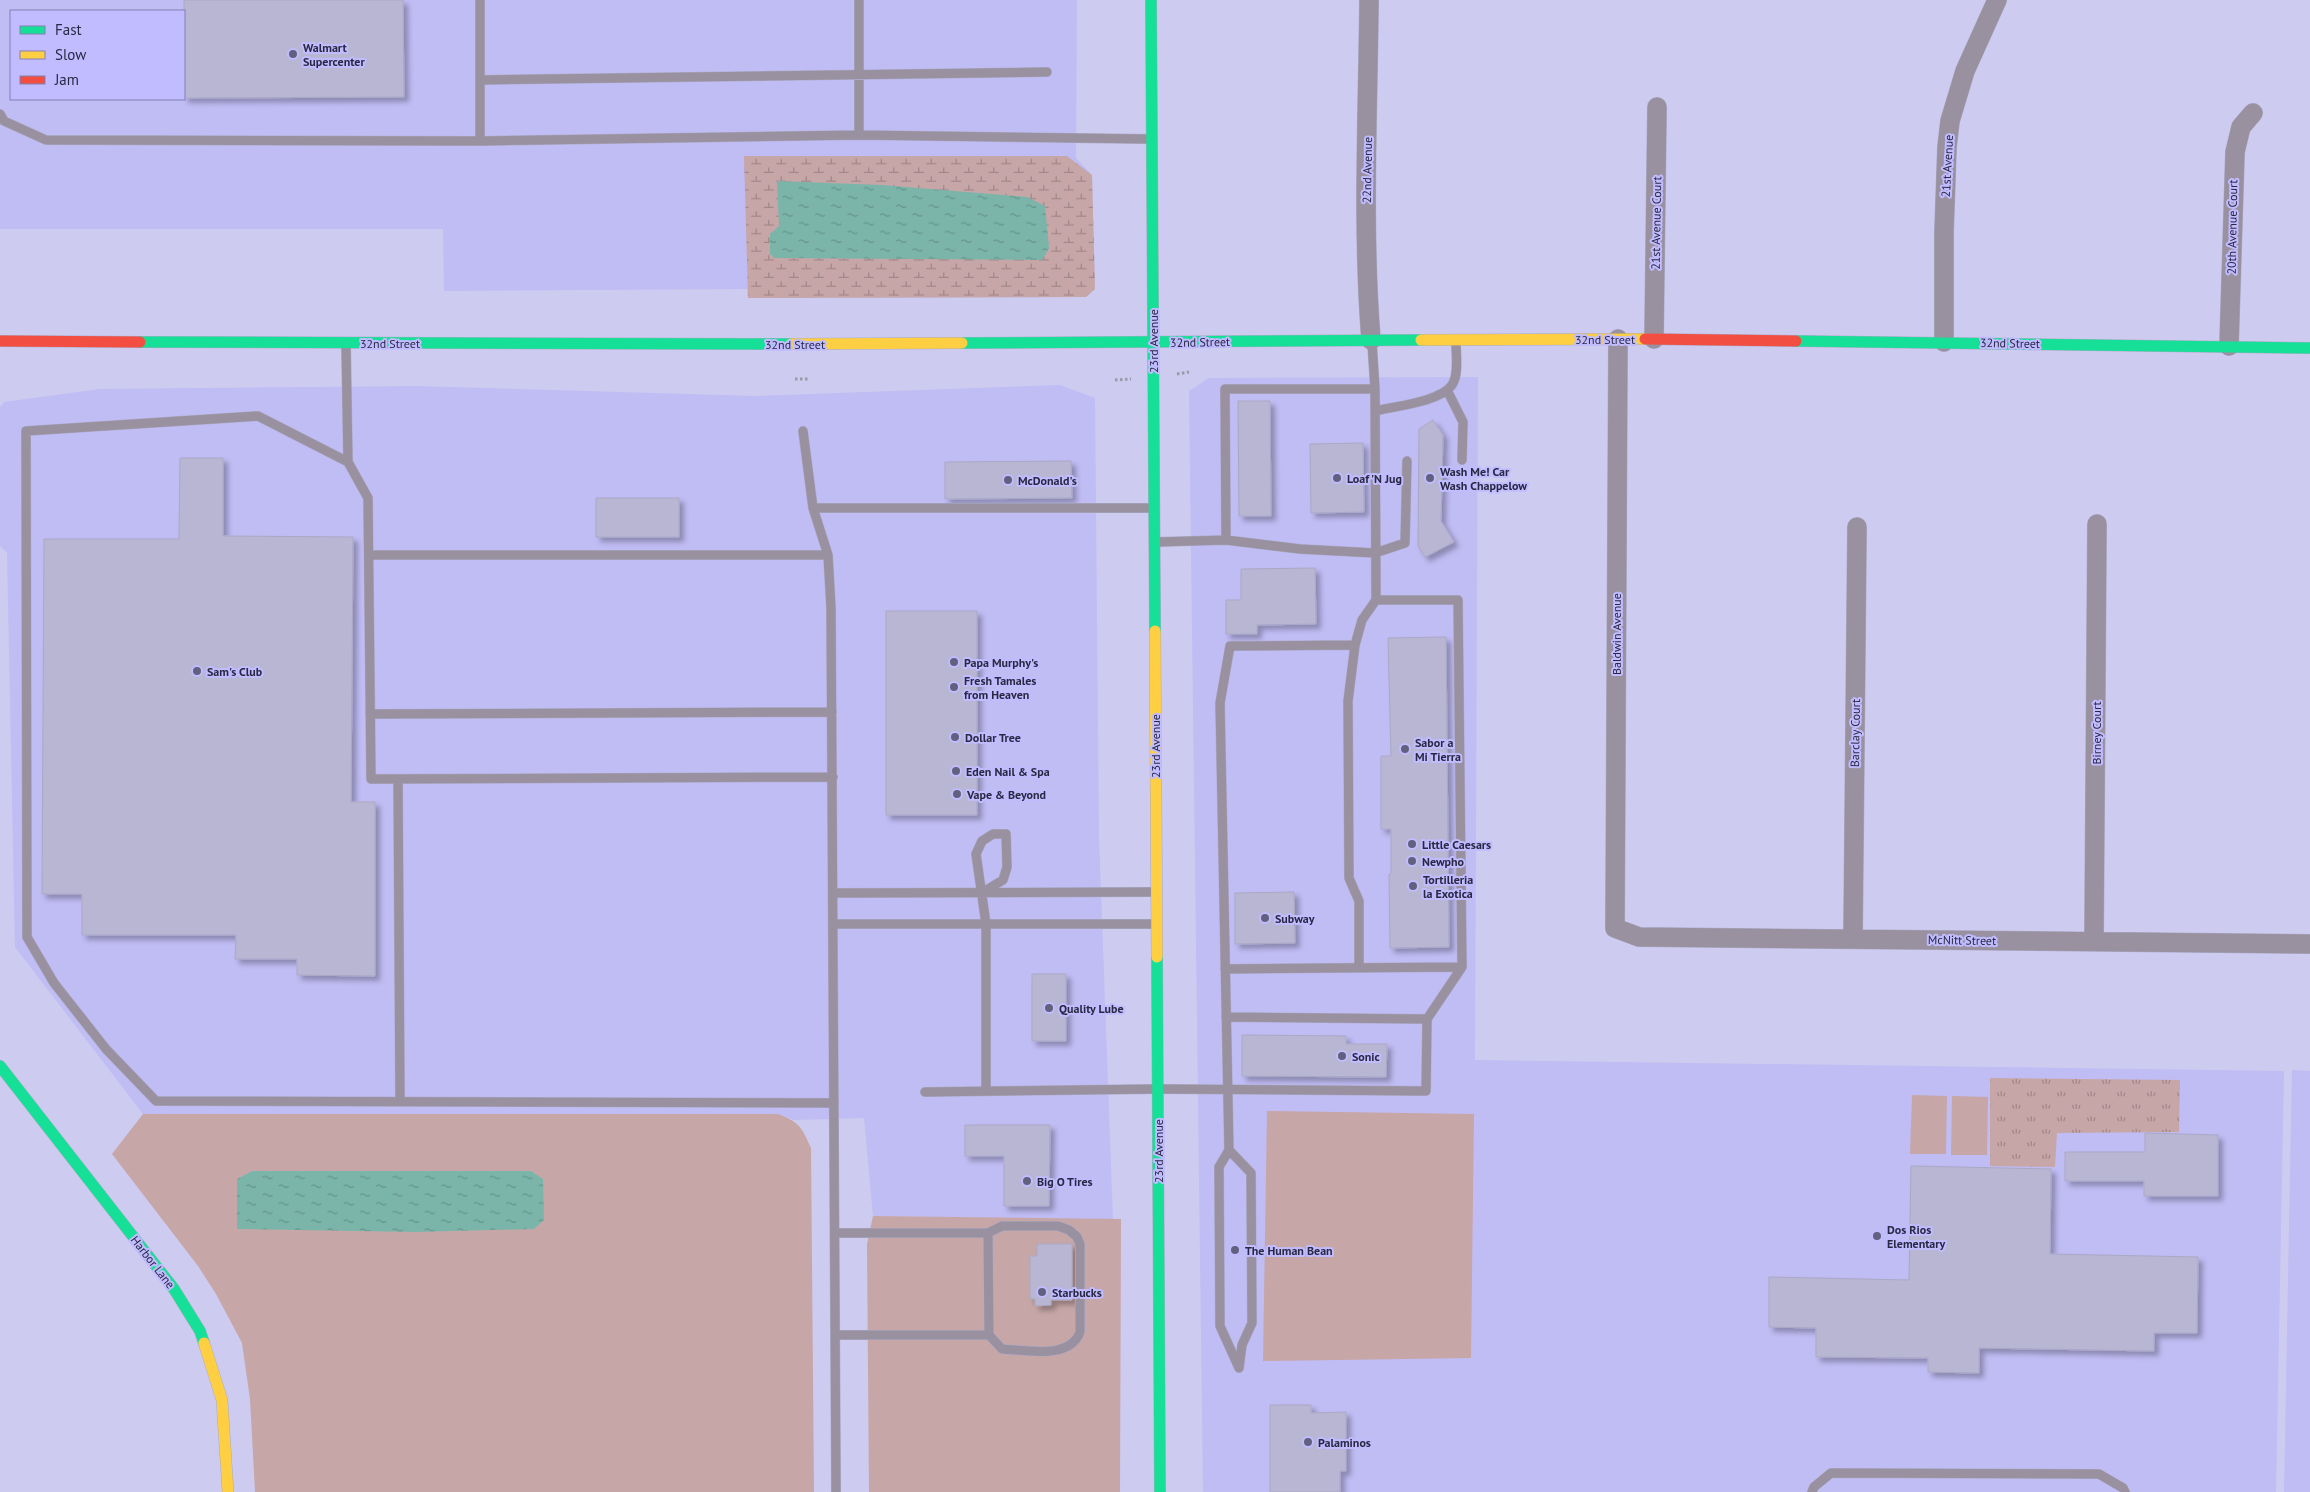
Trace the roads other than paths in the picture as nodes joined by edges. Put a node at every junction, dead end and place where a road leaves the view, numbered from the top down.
1 (480, 0) edge
2 (859, 0) edge
3 (1151, 0) edge
4 (1369, 0) edge
5 (1998, 0) edge
6 (1047, 72) dead end
7 (859, 75) junction
8 (480, 80) junction
9 (1657, 107) dead end
10 (2253, 113) dead end
11 (0, 114) edge
12 (859, 135) junction
13 (1151, 139) junction
14 (480, 141) junction
15 (1456, 339) junction
16 (1618, 339) junction
17 (1654, 339) junction
18 (1371, 340) junction
19 (0, 341) edge
20 (1944, 342) junction
21 (346, 343) junction
22 (1153, 343) junction
23 (2229, 346) junction
24 (2310, 348) edge
25 (1375, 389) junction
26 (1447, 390) junction
27 (1375, 411) junction
28 (803, 431) dead end
29 (1462, 460) dead end
30 (1407, 461) dead end
31 (348, 462) junction
32 (812, 508) junction
33 (1154, 508) junction
34 (2097, 524) dead end
35 (1857, 527) dead end
36 (1226, 540) junction
37 (1154, 542) junction
38 (1375, 553) junction
39 (369, 555) junction
40 (828, 555) junction
41 (1376, 600) junction
42 (1355, 645) junction
43 (832, 712) junction
44 (370, 714) junction
45 (833, 776) junction
46 (398, 779) junction
47 (983, 892) junction
48 (1156, 892) junction
49 (833, 893) junction
50 (834, 924) junction
51 (986, 924) junction
52 (1156, 924) junction
53 (1615, 928) joint
54 (1853, 938) junction
55 (2094, 941) junction
56 (2310, 944) edge
57 (1359, 967) junction
58 (1462, 967) junction
59 (1225, 969) junction
60 (1226, 1017) junction
61 (1427, 1019) junction
62 (0, 1066) edge
63 (1157, 1089) junction
64 (1228, 1089) junction
65 (986, 1091) junction
66 (925, 1092) dead end
67 (400, 1102) junction
68 (834, 1102) junction
69 (1229, 1150) junction
70 (834, 1233) junction
71 (988, 1233) junction
72 (835, 1335) junction
73 (990, 1335) junction
74 (228, 1492) edge
75 (836, 1492) edge
76 (1160, 1492) edge
77 (1812, 1492) edge
78 (2126, 1492) edge

1 - 8 lane
2 - 7 lane
3 - 13 street, 23rd Avenue
4 - 18 street, 22nd Avenue
5 - 20 street, 21st Avenue
6 - 7 lane
7 - 8 lane
7 - 12 lane
8 - 14 lane
9 - 17 street, 21st Avenue Court
10 - 23 street, 20th Avenue Court
11 - 14 lane
12 - 13 lane
12 - 14 lane
13 - 22 street, 23rd Avenue
15 - 16 street, 32nd Street
15 - 18 street, 32nd Street
15 - 26 lane
16 - 17 street, 32nd Street
16 - 53 street, Baldwin Avenue
17 - 20 street, 32nd Street
18 - 22 street, 32nd Street
18 - 25 lane
19 - 21 street, 32nd Street
20 - 23 street, 32nd Street
21 - 22 street, 32nd Street
21 - 31 lane
22 - 33 street, 23rd Avenue
23 - 24 street, 32nd Street
25 - 27 lane
25 - 36 lane
26 - 27 lane
26 - 29 lane
27 - 38 lane
28 - 32 lane
30 - 38 lane
31 - 39 lane
31 - 67 lane
32 - 33 lane
32 - 40 lane
33 - 37 street, 23rd Avenue
34 - 55 street, Birney Court
35 - 54 street, Barclay Court
36 - 37 lane
36 - 38 lane
37 - 48 street, 23rd Avenue
38 - 41 lane
39 - 40 lane
39 - 44 lane
40 - 43 lane
41 - 42 lane
41 - 58 lane
42 - 57 lane
42 - 59 lane
43 - 44 lane
43 - 45 lane
44 - 46 lane
45 - 46 lane
45 - 49 lane
46 - 67 lane
47 - 47 lane
47 - 48 lane
47 - 49 lane
47 - 51 lane
48 - 52 street, 23rd Avenue
49 - 50 lane
50 - 51 lane
50 - 68 lane
51 - 52 lane
51 - 65 lane
52 - 63 street, 23rd Avenue
53 - 54 street, McNitt Street
54 - 55 street, McNitt Street
55 - 56 street, McNitt Street
57 - 58 lane
57 - 59 lane
58 - 61 lane
59 - 60 lane
60 - 61 lane
60 - 64 lane
61 - 64 lane
62 - 74 street, Harbor Lane
63 - 64 lane
63 - 65 lane
63 - 76 street, 23rd Avenue
64 - 69 lane
65 - 66 lane
67 - 68 lane
68 - 70 lane
69 - 69 lane
70 - 71 lane
70 - 72 lane
71 - 73 lane
71 - 73 lane
72 - 73 lane
72 - 75 lane
77 - 78 lane

